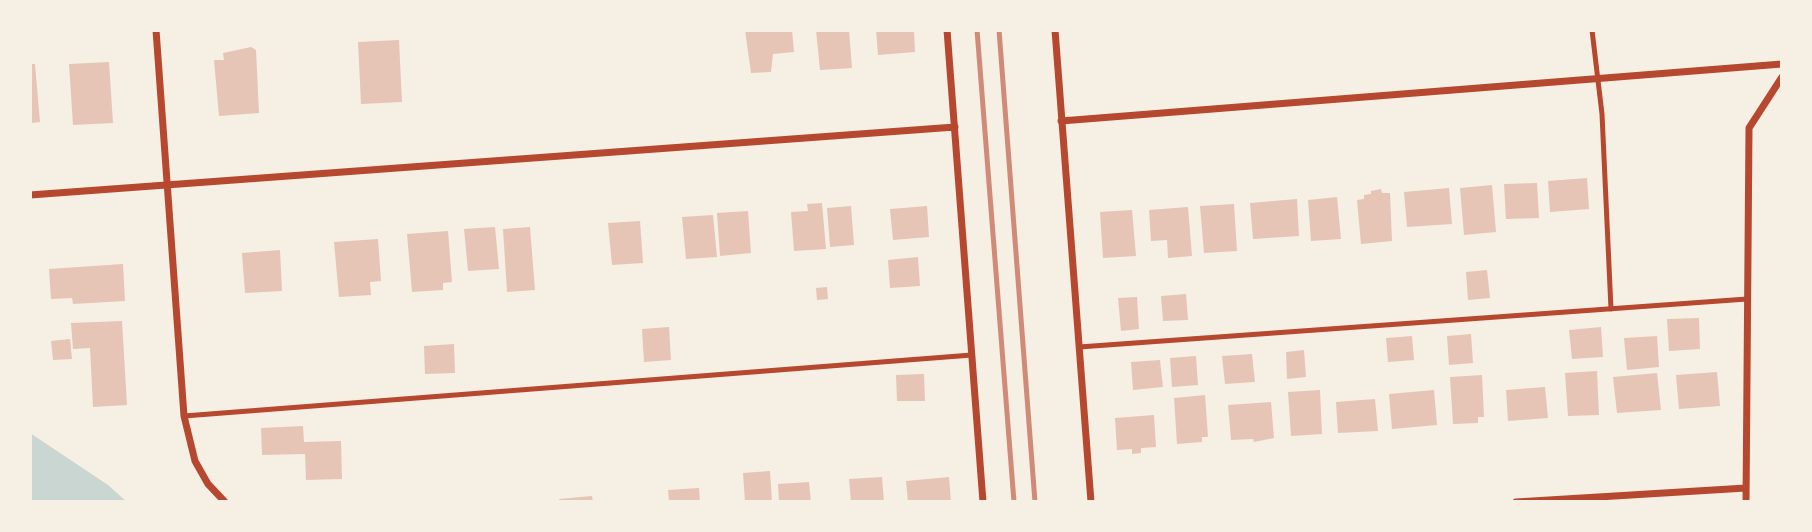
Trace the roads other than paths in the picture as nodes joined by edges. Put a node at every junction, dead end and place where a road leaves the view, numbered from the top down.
1 (156, 30) edge
2 (947, 30) edge
3 (1055, 30) edge
4 (1592, 30) edge
5 (1782, 64) edge
6 (1782, 76) edge
7 (1597, 78) junction
8 (1061, 121) junction
9 (955, 127) junction
10 (167, 185) junction
11 (30, 195) edge
12 (1747, 299) junction
13 (1611, 309) junction
14 (1079, 347) junction
15 (972, 355) junction
16 (184, 416) junction
17 (1746, 488) junction
18 (225, 502) edge
19 (984, 502) edge
20 (1091, 502) edge
21 (1516, 502) edge
22 (1746, 502) edge

1 - 10 street
2 - 9 street
3 - 8 street
4 - 7 lane
5 - 7 street
6 - 12 street
7 - 8 street
7 - 13 lane
8 - 14 street
9 - 10 street
9 - 15 street
10 - 11 street
10 - 16 street
12 - 13 lane
12 - 17 street
13 - 14 lane
14 - 20 street
15 - 16 lane
15 - 19 street
16 - 18 street
17 - 21 street
17 - 22 street

